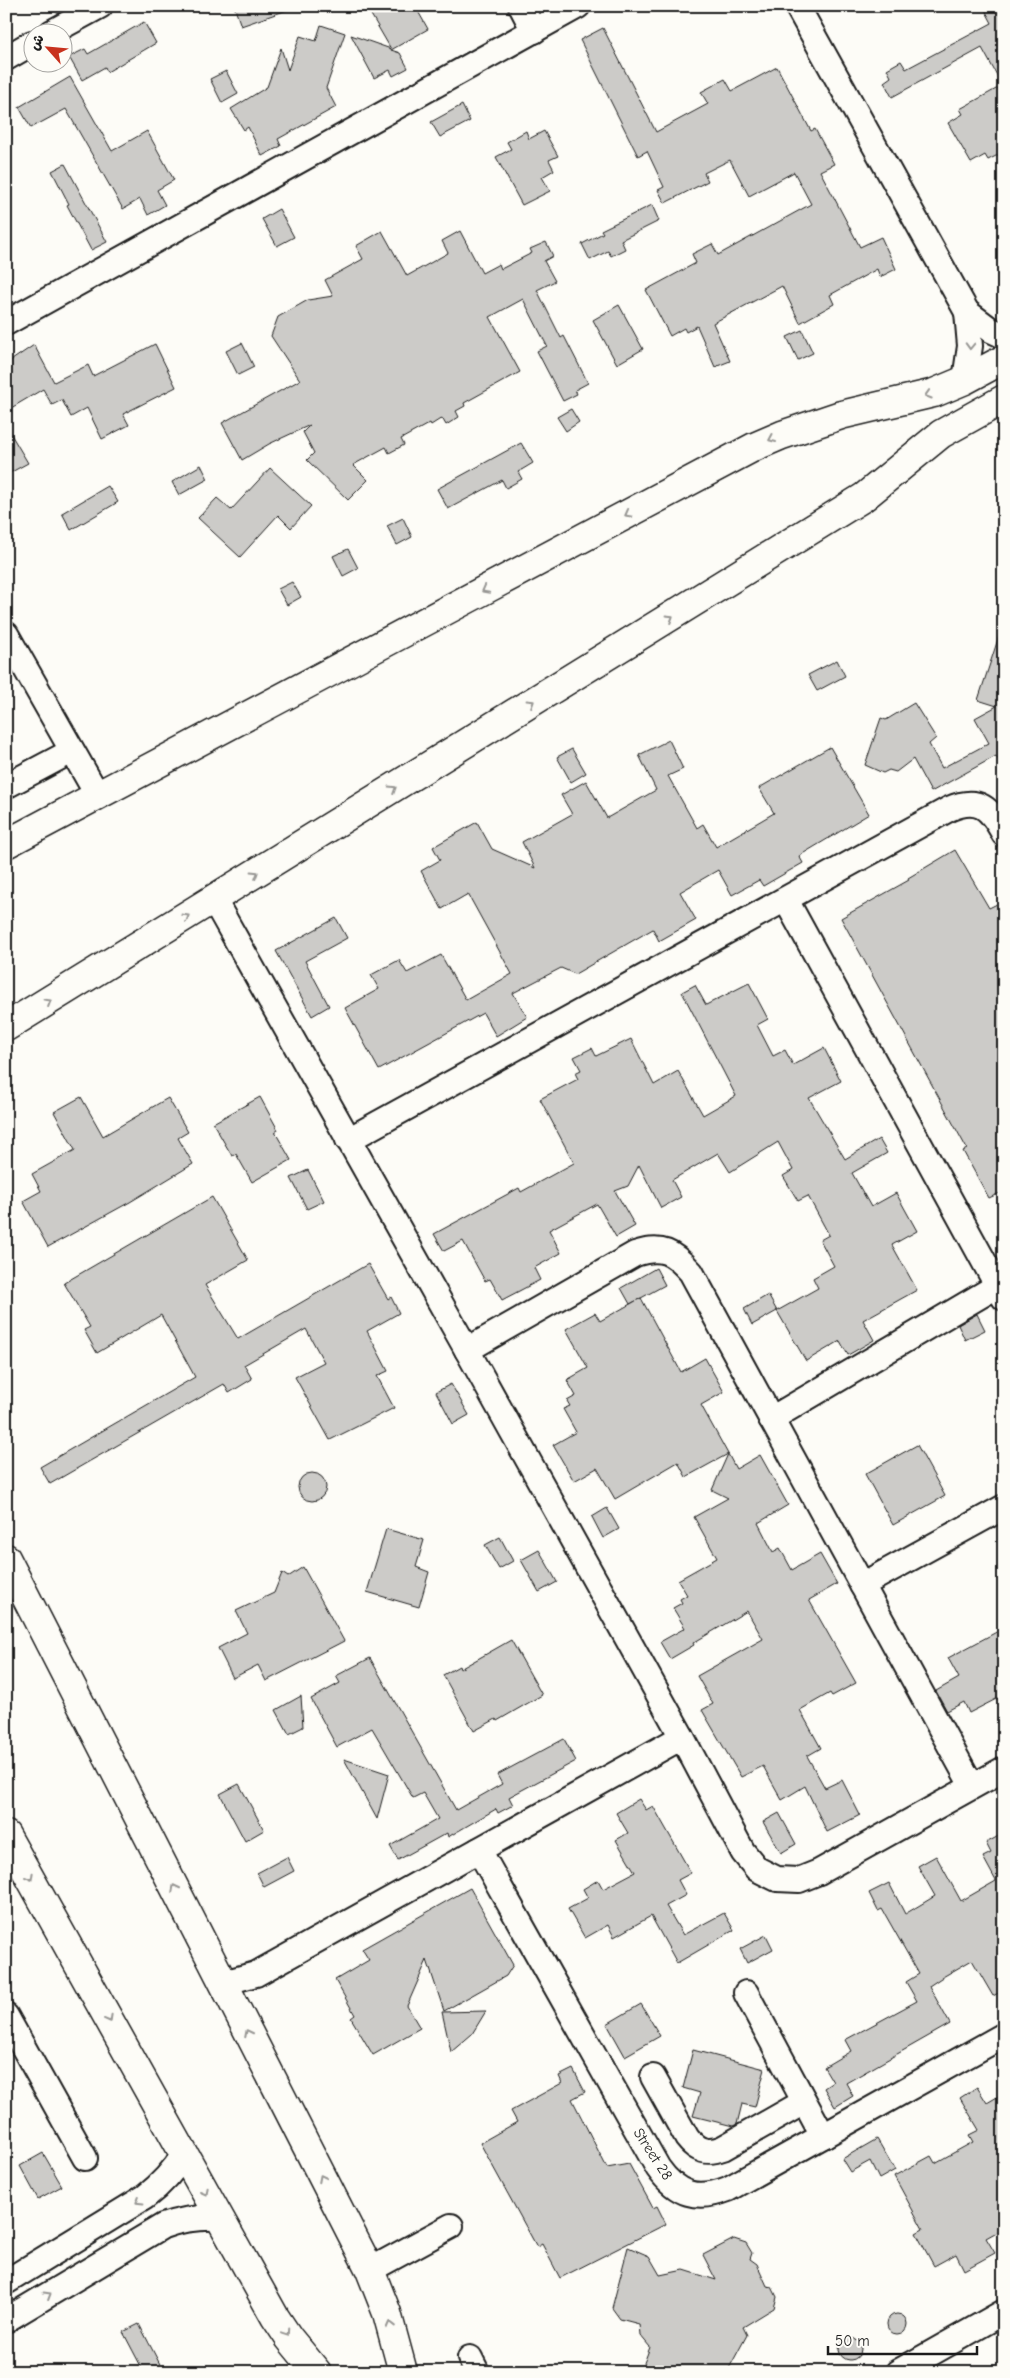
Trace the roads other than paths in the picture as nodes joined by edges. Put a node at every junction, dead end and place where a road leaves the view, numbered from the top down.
1 (100, 6) edge
2 (521, 6) edge
3 (578, 6) edge
4 (797, 6) edge
5 (70, 22) edge
6 (534, 31) junction
7 (22, 49) edge
8 (6, 58) edge
9 (967, 312) junction
10 (8, 316) edge
11 (1004, 336) edge
12 (1004, 359) edge
13 (965, 380) junction
14 (1001, 402) edge
15 (6, 634) edge
16 (72, 751) junction
17 (6, 786) edge
18 (98, 796) junction
19 (1004, 834) edge
20 (6, 844) edge
21 (214, 900) junction
22 (786, 900) junction
23 (6, 1027) edge
24 (348, 1140) junction
25 (1000, 1292) edge
26 (468, 1350) junction
27 (771, 1419) junction
28 (1004, 1507) edge
29 (6, 1558) edge
30 (862, 1586) junction
31 (682, 1737) junction
32 (1004, 1769) edge
33 (972, 1786) junction
34 (6, 1835) edge
35 (479, 1850) junction
36 (227, 1991) junction
37 (746, 1993) dead end
38 (6, 2016) edge
39 (1004, 2035) edge
40 (653, 2077) dead end
41 (804, 2102) junction
42 (823, 2136) junction
43 (184, 2154) junction
44 (86, 2158) dead end
45 (220, 2218) junction
46 (451, 2226) dead end
47 (370, 2270) junction
48 (6, 2282) edge
49 (1004, 2312) edge
50 (6, 2320) edge
51 (317, 2372) edge
52 (403, 2372) edge
53 (898, 2372) edge

1 - 5 street
2 - 6 street
3 - 6 street
4 - 9 street
6 - 10 street
7 - 8 street
9 - 11 street
9 -> 13 street
12 - 13 main road
13 -> 18 main road
21 -> 14 main road
15 - 16 street
16 - 17 street
16 - 18 street
18 - 20 main road
19 - 22 street
23 -> 21 main road
21 - 24 street
22 - 24 street
22 - 25 street
24 - 26 street
25 - 27 street
26 - 27 street
26 - 31 street
27 - 30 street
28 - 30 street
36 -> 29 main road
30 - 33 street
31 - 33 street
31 - 35 street
32 - 33 street
34 -> 43 main road
35 - 36 street
35 - 42 street, Street 28
47 -> 36 main road
37 - 41 street
38 - 44 street
39 - 42 street, Street 28
40 - 41 street
41 - 42 street
43 -> 45 main road
43 -> 48 street
50 -> 45 street
45 -> 51 main road
46 - 47 street
52 -> 47 main road
49 - 53 street

